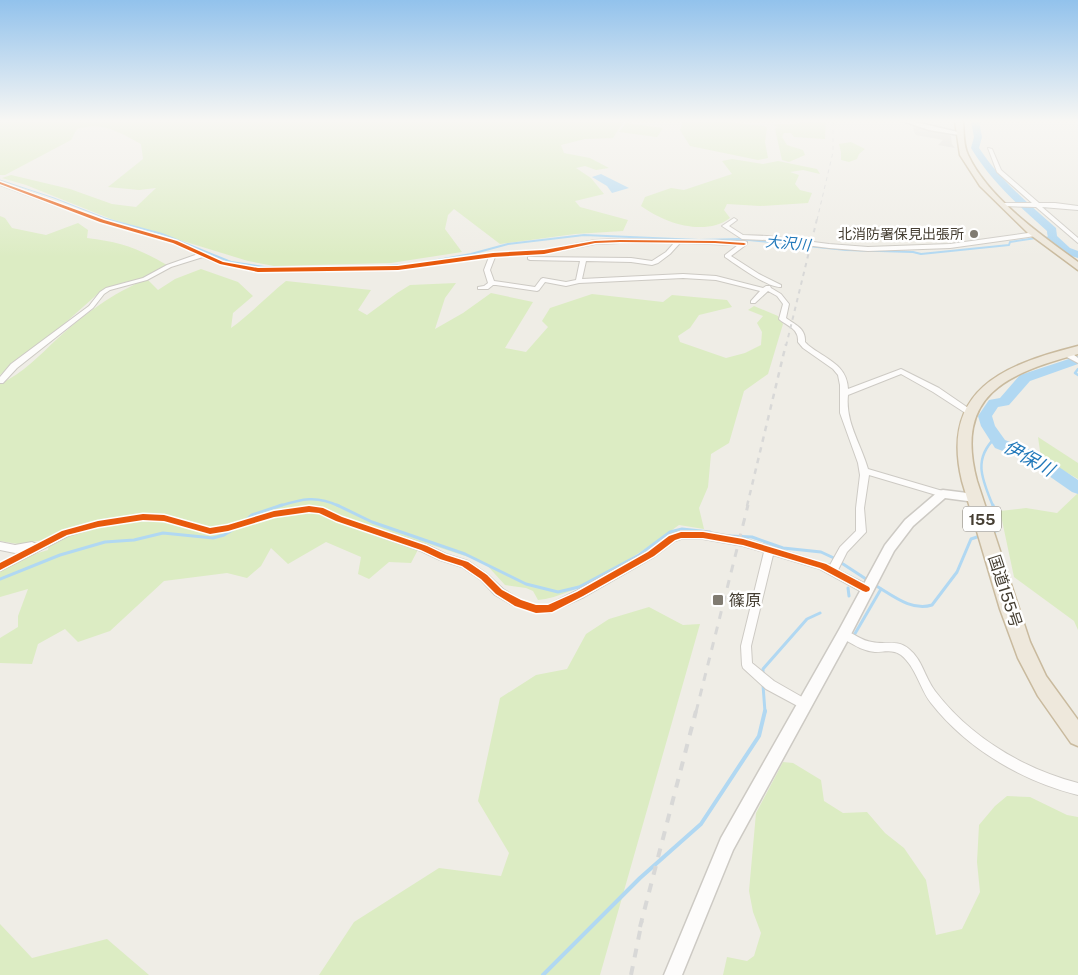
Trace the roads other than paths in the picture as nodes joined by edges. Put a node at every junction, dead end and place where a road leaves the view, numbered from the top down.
1 (971, 166) edge
2 (997, 166) edge
3 (0, 183) edge
4 (1003, 205) junction
5 (1036, 205) junction
6 (1078, 208) edge
7 (734, 220) dead end
8 (1035, 234) junction
9 (753, 238) junction
10 (678, 242) junction
11 (1078, 242) edge
12 (745, 243) junction
13 (505, 254) junction
14 (202, 255) junction
15 (493, 255) junction
16 (583, 260) junction
17 (1078, 267) edge
18 (579, 281) junction
19 (491, 283) junction
20 (780, 286) dead end
21 (767, 287) junction
22 (480, 288) dead end
23 (753, 302) dead end
24 (1074, 355) edge
25 (0, 381) edge
26 (845, 393) junction
27 (970, 412) junction
28 (865, 471) junction
29 (942, 494) junction
30 (975, 498) junction
31 (42, 544) junction
32 (0, 546) edge
33 (769, 551) junction
34 (0, 567) edge
35 (833, 572) junction
36 (866, 589) junction
37 (844, 634) junction
38 (804, 705) junction
39 (1078, 736) edge
40 (1078, 790) edge
41 (673, 975) edge

1 - 4 highway
2 - 5 street
3 - 14 street
4 - 5 street
4 - 8 highway
5 - 6 street
5 - 11 street
7 - 9 street
8 - 9 street
8 - 17 highway
9 - 12 street
10 - 12 street
10 - 13 street
10 - 16 street
12 - 21 street
13 - 15 street
13 - 16 street
14 - 15 street
14 - 25 street
15 - 19 street
16 - 18 street
18 - 19 street
18 - 21 street
19 - 22 street
20 - 21 street
21 - 23 street
21 - 26 street
24 - 27 highway, 国道155号 / 155
26 - 27 street
26 - 28 street
27 - 30 highway, 国道155号 / 155
28 - 29 street
28 - 35 street
29 - 30 street
29 - 36 street
30 - 39 highway, 国道155号 / 155
31 - 32 street
31 - 33 street
31 - 34 street
33 - 35 street
33 - 38 street
35 - 36 street
36 - 37 street
37 - 38 street
37 - 40 street
38 - 41 street

